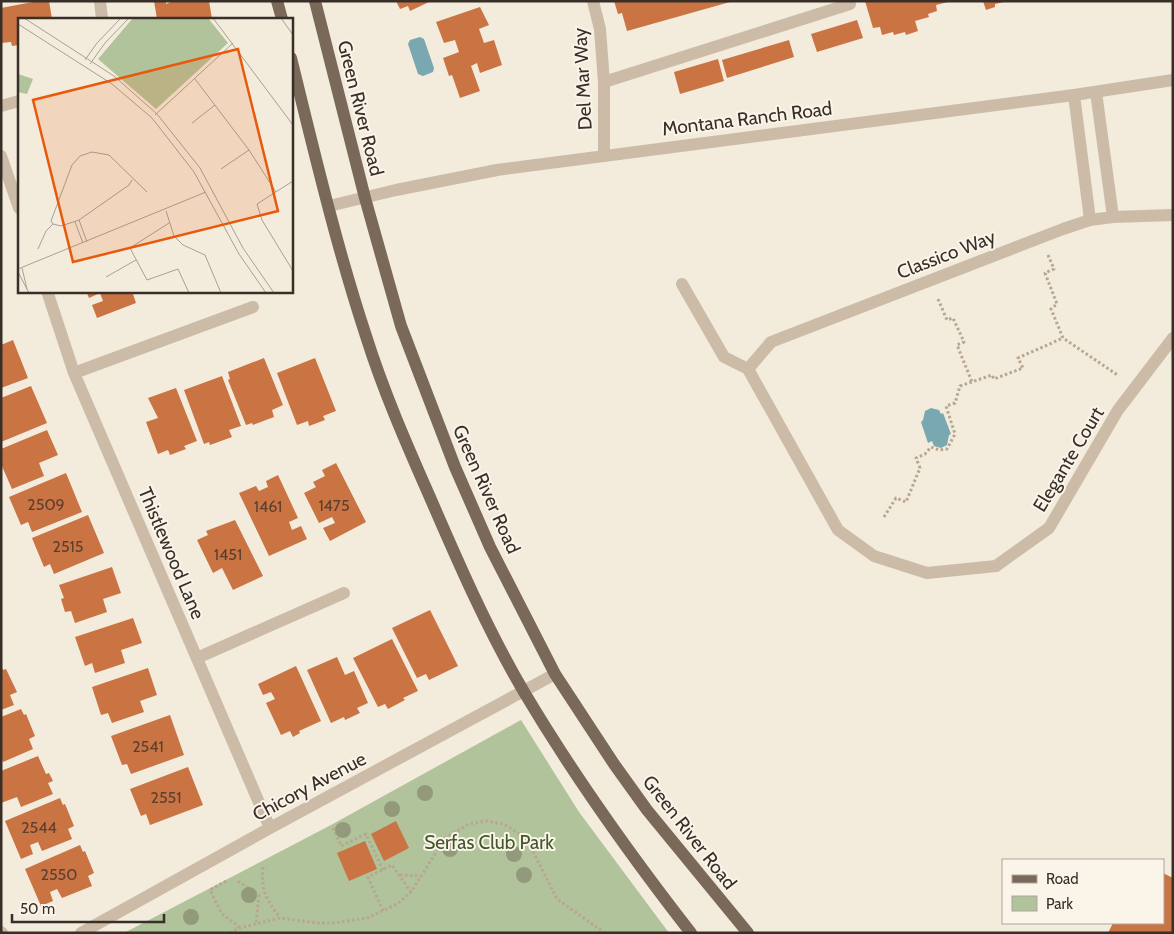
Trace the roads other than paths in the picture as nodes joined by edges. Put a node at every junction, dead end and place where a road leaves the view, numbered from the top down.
1 (100, 1) edge
2 (277, 1) edge
3 (315, 1) edge
4 (593, 1) edge
5 (849, 1) edge
6 (102, 18) edge
7 (282, 18) edge
8 (292, 62) edge
9 (1173, 80) edge
10 (604, 82) junction
11 (1096, 92) junction
12 (1074, 95) junction
13 (18, 101) edge
14 (1, 106) edge
15 (1, 156) edge
16 (604, 156) junction
17 (365, 198) junction
18 (18, 205) edge
19 (329, 206) junction
20 (1173, 215) edge
21 (1113, 217) junction
22 (1090, 220) junction
23 (682, 284) dead end
24 (47, 292) edge
25 (254, 307) dead end
26 (1173, 338) edge
27 (748, 369) junction
28 (74, 373) junction
29 (344, 593) dead end
30 (197, 658) junction
31 (556, 674) junction
32 (523, 691) junction
33 (270, 828) junction
34 (81, 933) edge
35 (691, 933) edge
36 (748, 933) edge

1 - 6 street
2 - 7 main road
3 - 17 main road, Green River Road
4 - 10 street, Del Mar Way
5 - 10 street
8 - 19 main road
9 - 11 street, Montana Ranch Road
10 - 16 street, Del Mar Way
11 - 12 street, Montana Ranch Road
11 - 21 street
12 - 16 street, Montana Ranch Road
12 - 22 street
13 - 14 street
15 - 18 street
16 - 17 street, Montana Ranch Road
17 - 19 street, Montana Ranch Road
17 - 31 main road, Green River Road
19 - 32 main road
20 - 21 street, Classico Way
21 - 22 street, Classico Way
22 - 27 street, Classico Way
23 - 27 street
24 - 28 street, Thistlewood Lane
25 - 28 street
26 - 27 street, Elegante Court
28 - 30 street, Thistlewood Lane
29 - 30 street
30 - 33 street, Thistlewood Lane
31 - 32 street, Chicory Avenue
31 - 36 main road, Green River Road
32 - 33 street, Chicory Avenue
32 - 35 main road
33 - 34 street, Chicory Avenue

